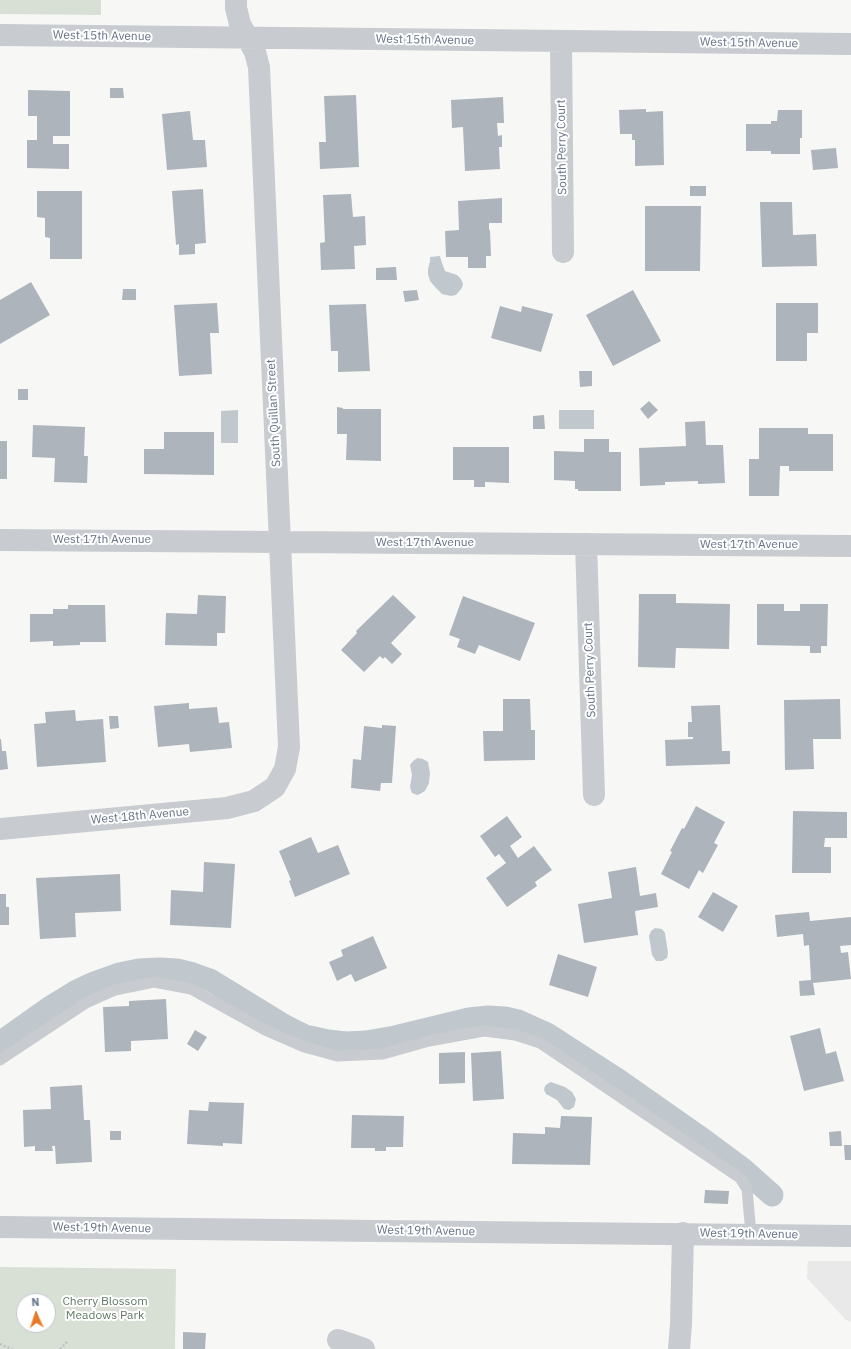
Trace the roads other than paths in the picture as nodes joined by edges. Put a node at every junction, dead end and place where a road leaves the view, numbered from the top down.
1 (236, 0) edge
2 (0, 35) edge
3 (247, 38) junction
4 (561, 41) junction
5 (851, 44) edge
6 (564, 252) dead end
7 (0, 540) edge
8 (280, 542) junction
9 (586, 544) junction
10 (851, 546) edge
11 (276, 787) joint
12 (594, 795) dead end
13 (0, 829) edge
14 (0, 1060) edge
15 (0, 1227) edge
16 (683, 1233) junction
17 (751, 1234) junction
18 (851, 1236) edge
19 (338, 1340) dead end
20 (364, 1349) edge
21 (679, 1349) edge

1 - 3 street, South Quillan Street
2 - 3 street, West 15th Avenue
3 - 4 street, West 15th Avenue
3 - 8 street, South Quillan Street
4 - 5 street, West 15th Avenue
4 - 6 street, South Perry Court
7 - 8 street, West 17th Avenue
8 - 9 street, West 17th Avenue
8 - 11 street, South Quillan Street
9 - 10 street, West 17th Avenue
9 - 12 street, South Perry Court
11 - 13 street, West 18th Avenue
14 - 17 lane
15 - 16 street, West 19th Avenue
16 - 17 street, West 19th Avenue
16 - 21 street
17 - 18 street, West 19th Avenue
19 - 20 street

